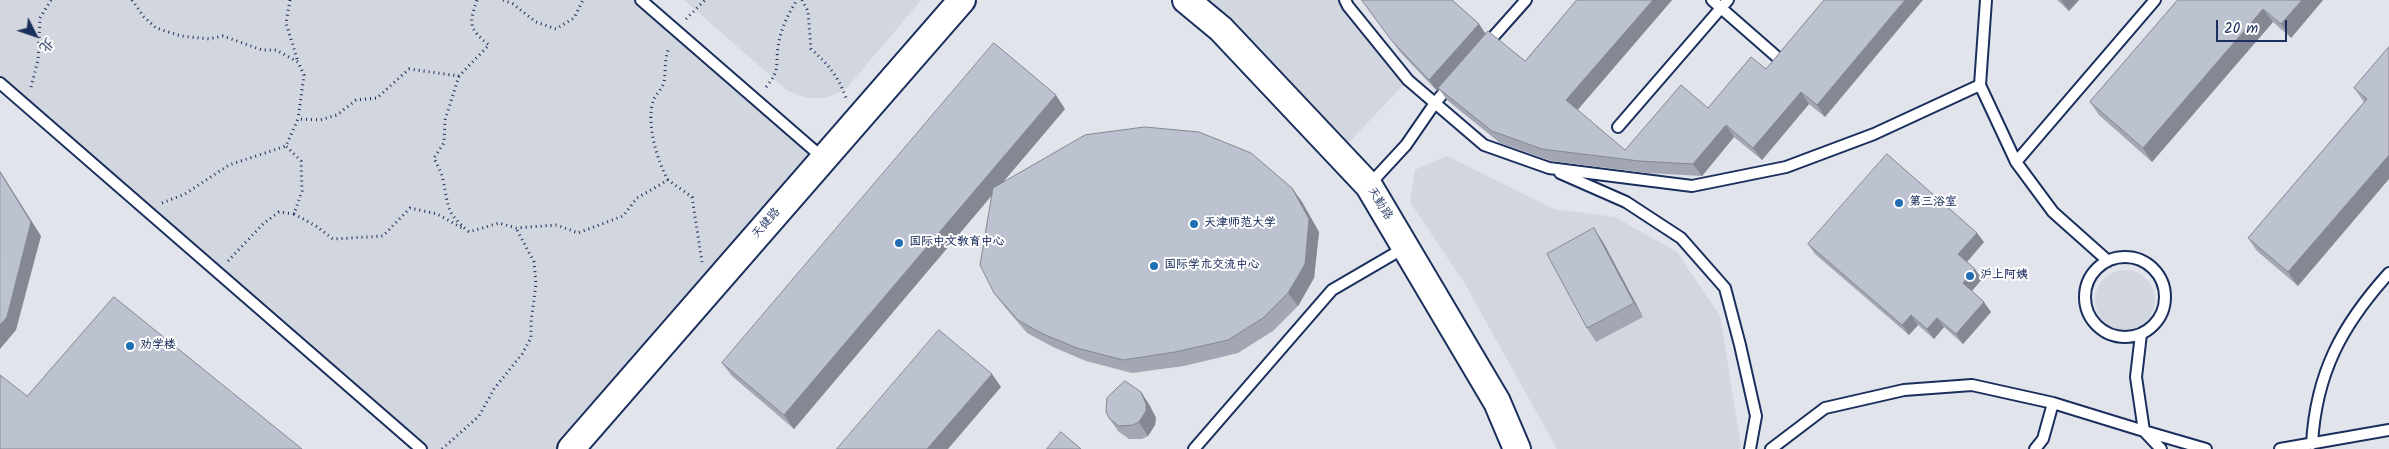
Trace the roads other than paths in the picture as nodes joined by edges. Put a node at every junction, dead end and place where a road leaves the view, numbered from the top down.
1 (641, 0) edge
2 (962, 0) edge
3 (1186, 0) edge
4 (1345, 0) edge
5 (1526, 0) edge
6 (1712, 0) edge
7 (1986, 0) edge
8 (2155, 0) edge
9 (1725, 4) edge
10 (1480, 52) edge
11 (1777, 57) edge
12 (1461, 74) edge
13 (0, 83) edge
14 (1980, 85) junction
15 (1435, 103) junction
16 (1618, 127) dead end
17 (824, 159) junction
18 (2016, 162) junction
19 (1549, 168) junction
20 (1369, 186) junction
21 (1405, 248) junction
22 (2108, 261) junction
23 (2389, 273) edge
24 (2141, 334) junction
25 (2053, 403) junction
26 (2389, 430) edge
27 (2144, 432) junction
28 (2312, 444) junction
29 (421, 449) edge
30 (571, 449) edge
31 (1194, 449) edge
32 (1517, 449) edge
33 (1750, 449) edge
34 (1771, 449) edge
35 (2035, 449) edge
36 (2161, 449) edge
37 (2206, 449) edge
38 (2280, 449) edge

1 - 17 lane
2 - 17 street, 天健路
3 - 20 street, 天勤路
4 - 15 lane
5 - 10 lane
6 - 9 lane
7 - 14 lane
8 - 18 lane
9 - 11 lane
9 - 16 lane
12 - 15 lane
13 - 29 lane
14 - 18 lane
14 - 19 lane
15 - 19 lane
15 - 20 lane
17 - 30 street, 天健路
18 - 22 lane
19 - 33 lane
20 - 21 street, 天勤路
21 - 31 lane
21 - 32 street, 天勤路
22 - 24 lane
22 - 24 lane
23 - 28 lane
24 - 27 lane
25 - 27 lane
25 - 34 lane
25 - 35 lane
26 - 28 lane
27 - 36 lane
27 - 37 lane
28 - 38 lane

